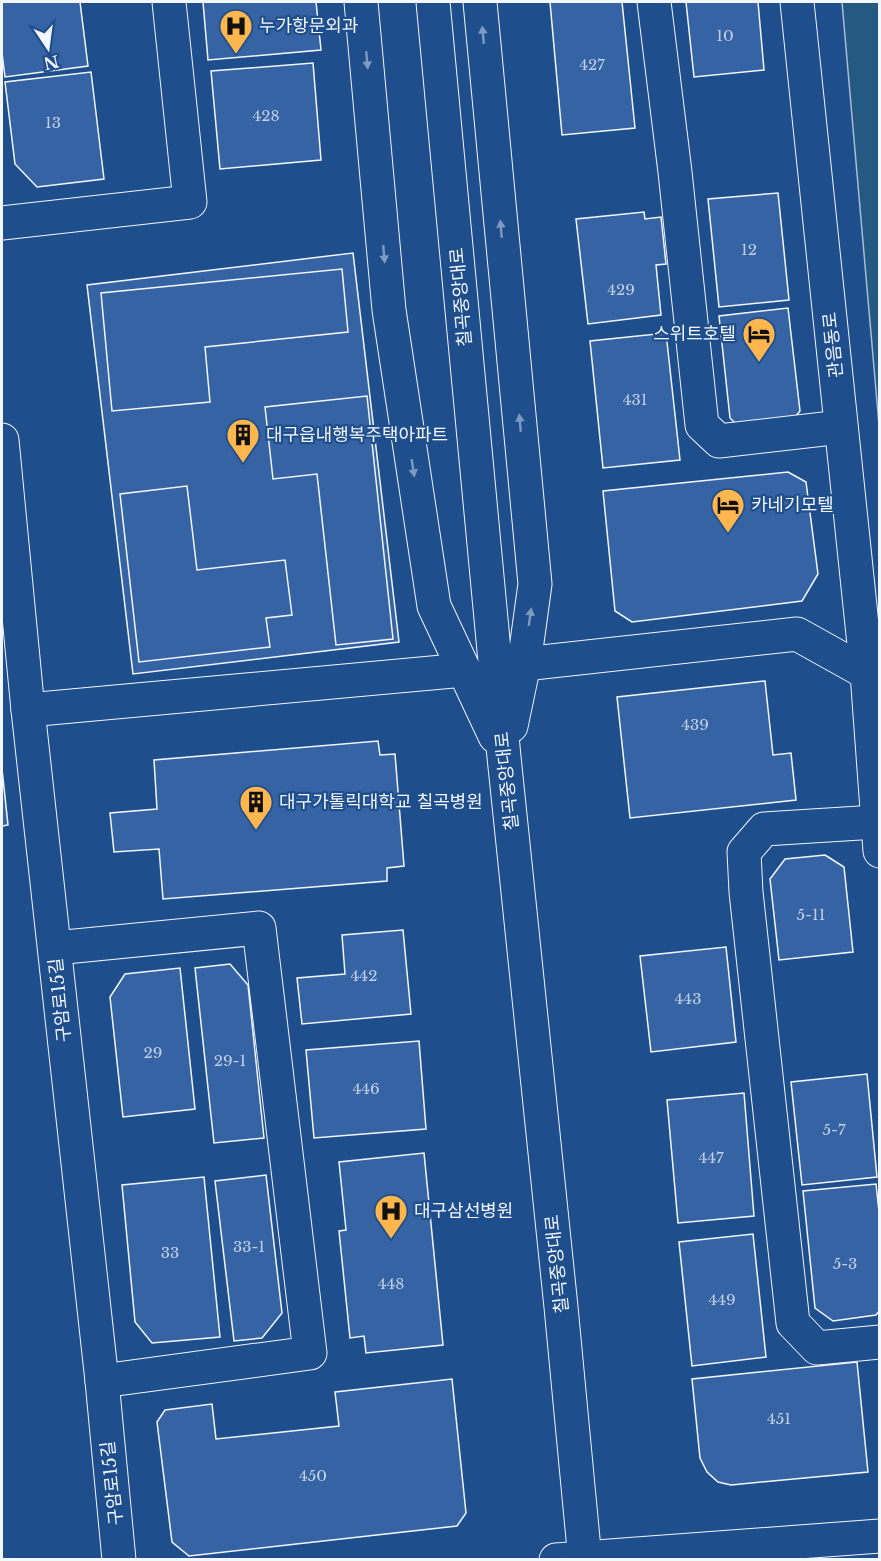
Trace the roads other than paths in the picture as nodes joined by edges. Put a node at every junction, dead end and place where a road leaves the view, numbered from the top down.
1 (169, 2) edge
2 (362, 2) edge
3 (433, 2) edge
4 (480, 2) edge
5 (654, 2) edge
6 (797, 2) edge
7 (2, 223) edge
8 (841, 427) junction
9 (2, 440) edge
10 (524, 664) junction
11 (464, 670) junction
12 (873, 677) edge
13 (28, 710) junction
14 (504, 757) junction
15 (878, 837) edge
16 (55, 948) junction
17 (879, 1342) edge
18 (102, 1381) junction
19 (879, 1536) edge
20 (808, 1550) edge
21 (575, 1558) edge
22 (119, 1560) edge

1 - 7 street
2 -> 11 street
3 - 14 street, 칠곡중앙대로
10 -> 4 street
5 - 8 street
6 - 8 street, 관음동로
8 - 12 street, 관음동로
9 - 13 street, 구암로15길
10 - 12 street
10 - 14 street
11 - 13 street
11 - 14 street
12 - 15 street, 관음동로
13 - 16 street, 구암로15길
14 - 21 street, 칠곡중앙대로
15 - 17 street
16 - 18 street, 구암로15길
16 - 18 street
18 - 22 street, 구암로15길
19 - 20 street
20 - 21 street

